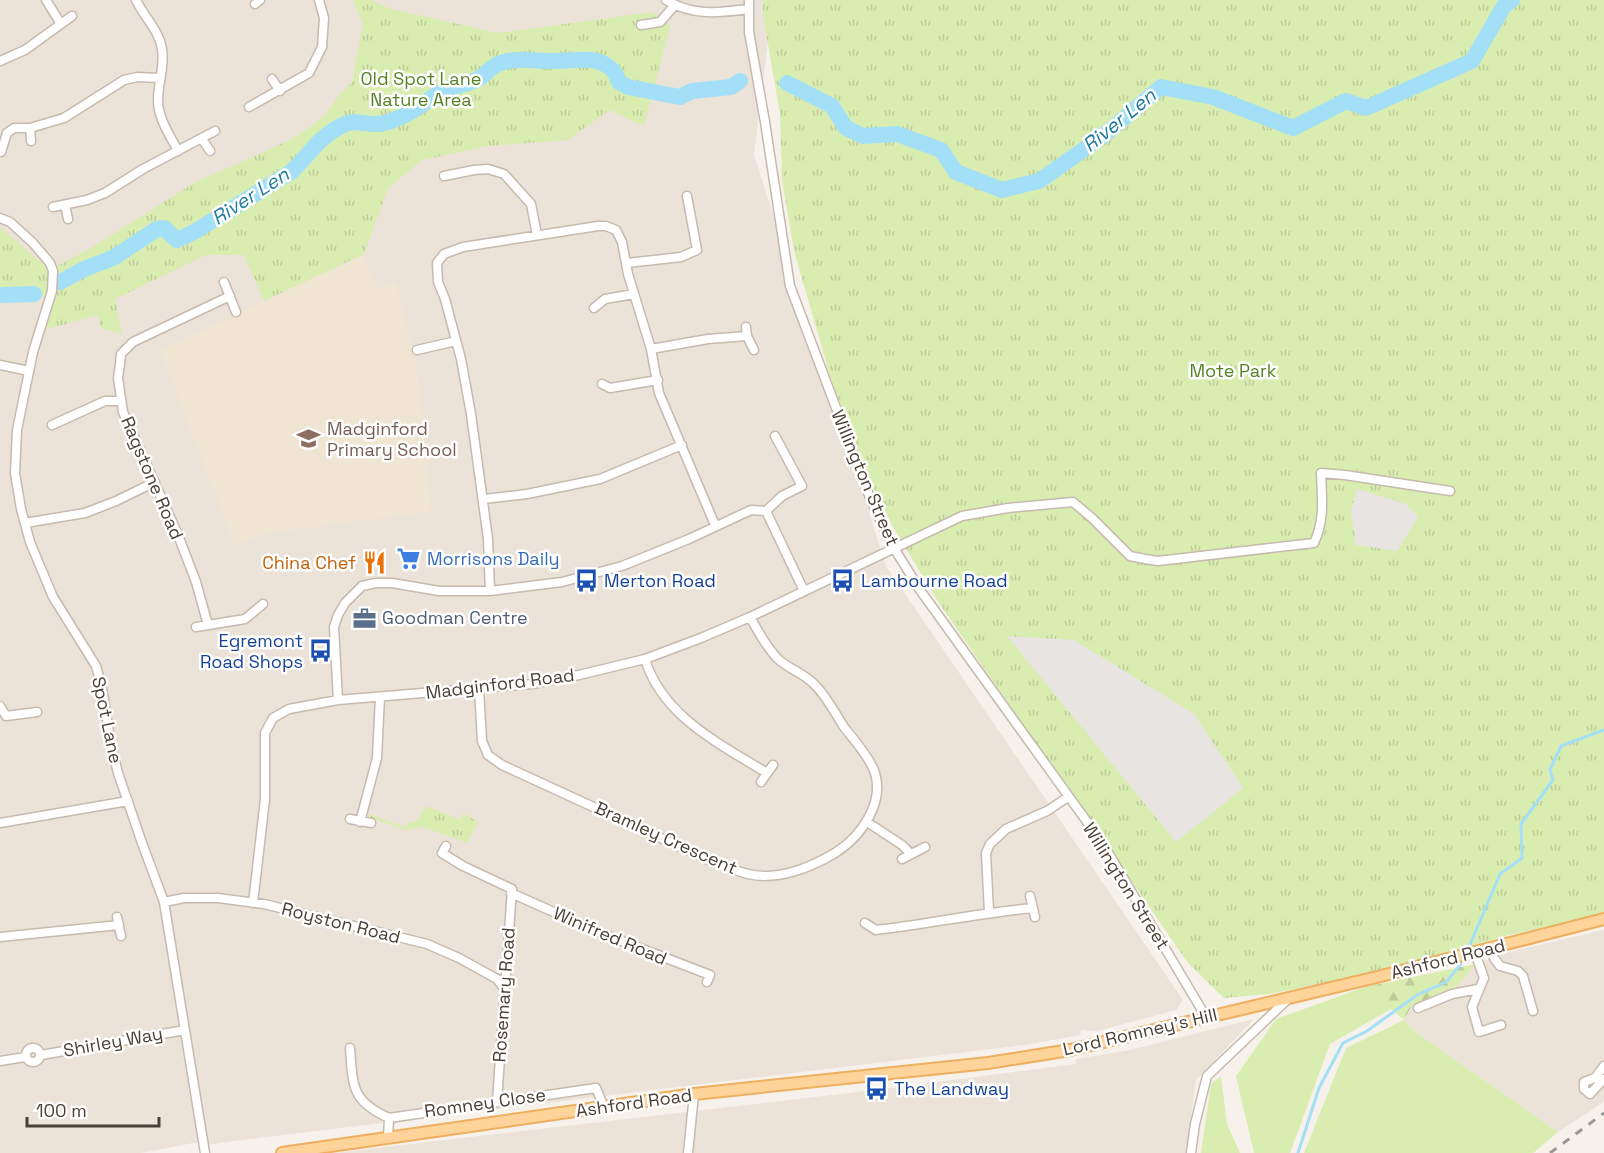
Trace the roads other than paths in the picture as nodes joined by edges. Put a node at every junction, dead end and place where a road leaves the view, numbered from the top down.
1 (46, 0) edge
2 (136, 0) edge
3 (319, 0) edge
4 (666, 0) edge
5 (749, 5) edge
6 (675, 6) junction
7 (72, 16) dead end
8 (61, 24) junction
9 (641, 25) dead end
10 (0, 61) edge
11 (160, 78) junction
12 (272, 80) dead end
13 (280, 91) junction
14 (249, 107) dead end
15 (30, 128) junction
16 (215, 131) dead end
17 (202, 139) junction
18 (31, 141) dead end
19 (178, 151) junction
20 (210, 151) dead end
21 (1, 152) edge
22 (444, 176) dead end
23 (687, 196) dead end
24 (66, 205) junction
25 (53, 207) dead end
26 (0, 218) edge
27 (68, 219) dead end
28 (537, 235) junction
29 (627, 264) junction
30 (224, 282) dead end
31 (634, 294) junction
32 (230, 296) junction
33 (594, 308) dead end
34 (236, 312) dead end
35 (456, 341) junction
36 (651, 349) junction
37 (417, 350) dead end
38 (754, 350) dead end
39 (0, 366) edge
40 (29, 371) junction
41 (658, 380) junction
42 (602, 384) dead end
43 (121, 401) junction
44 (51, 425) dead end
45 (776, 436) dead end
46 (682, 445) junction
47 (155, 482) junction
48 (1450, 491) dead end
49 (484, 499) junction
50 (766, 511) junction
51 (25, 523) junction
52 (715, 525) junction
53 (894, 548) junction
54 (490, 591) junction
55 (804, 591) junction
56 (263, 604) dead end
57 (750, 617) junction
58 (208, 625) junction
59 (196, 627) dead end
60 (645, 659) junction
61 (479, 690) junction
62 (380, 698) junction
63 (338, 700) junction
64 (0, 706) edge
65 (37, 712) dead end
66 (3, 716) edge
67 (773, 765) dead end
68 (767, 773) junction
69 (761, 782) dead end
70 (1068, 797) junction
71 (128, 801) junction
72 (867, 822) junction
73 (0, 823) edge
74 (371, 823) dead end
75 (446, 846) dead end
76 (925, 847) dead end
77 (911, 854) junction
78 (902, 859) dead end
79 (512, 891) junction
80 (1030, 896) dead end
81 (164, 902) junction
82 (253, 903) junction
83 (989, 912) junction
84 (1604, 919) edge
85 (866, 923) dead end
86 (121, 936) dead end
87 (0, 938) edge
88 (1492, 949) junction
89 (1475, 953) junction
90 (709, 978) dead end
91 (1478, 989) junction
92 (505, 990) junction
93 (1292, 996) junction
94 (1418, 1008) dead end
95 (1533, 1011) dead end
96 (1206, 1017) junction
97 (1502, 1025) dead end
98 (185, 1030) junction
99 (350, 1048) dead end
100 (0, 1061) edge
101 (988, 1063) joint
102 (1604, 1066) edge
103 (1604, 1079) edge
104 (694, 1094) junction
105 (497, 1101) junction
106 (604, 1107) junction
107 (389, 1118) junction
108 (387, 1138) junction
109 (205, 1153) edge
110 (282, 1153) edge
111 (688, 1153) edge
112 (1191, 1153) edge

1 - 8 street
2 - 11 street
3 - 13 street
4 - 6 street
5 - 6 street
5 - 53 street, Willington Street
6 - 9 street
7 - 8 street
8 - 10 street
11 - 15 street
11 - 19 street
12 - 13 street
13 - 14 street
15 - 18 street
15 - 21 street
16 - 17 street
17 - 19 street
17 - 20 street
19 - 24 street
22 - 28 street
23 - 29 street
24 - 25 street
24 - 27 street
26 - 40 street, Spot Lane
28 - 29 street
28 - 35 street
29 - 31 street
30 - 32 street
31 - 33 street
31 - 36 street
32 - 34 street
32 - 43 street
35 - 37 street
35 - 49 street
36 - 38 street
36 - 41 street
39 - 40 street
40 - 51 street, Spot Lane
41 - 42 street
41 - 46 street
43 - 44 street, Ragstone Road
43 - 47 street, Ragstone Road
45 - 50 street
46 - 49 street
46 - 52 street
47 - 51 street
47 - 58 street, Ragstone Road
48 - 53 street, Madginford Road
49 - 54 street
50 - 52 street
50 - 55 street
51 - 71 street, Spot Lane
52 - 54 street
53 - 55 street, Madginford Road
53 - 70 street, Willington Street
54 - 63 street
55 - 57 street, Madginford Road
56 - 58 street
57 - 60 street, Madginford Road
57 - 72 street, Bramley Crescent
58 - 59 street
60 - 61 street, Madginford Road
60 - 68 street
61 - 62 street, Madginford Road
61 - 72 street, Bramley Crescent
62 - 63 street, Madginford Road
62 - 74 street
63 - 82 street, Madginford Road
64 - 66 street
65 - 66 street
67 - 68 street
68 - 69 street
70 - 83 street
70 - 96 street, Willington Street
71 - 73 street
71 - 81 street, Spot Lane
72 - 77 street
75 - 79 street, Winifred Road
76 - 77 street
77 - 78 street
79 - 90 street, Winifred Road
79 - 92 street, Rosemary Road
80 - 83 street
81 - 82 street, Royston Road
81 - 98 street, Spot Lane
82 - 92 street, Royston Road
83 - 85 street
84 - 88 main road, Ashford Road
86 - 87 street
88 - 89 main road, Ashford Road
88 - 95 street
89 - 91 street
89 - 93 main road, Ashford Road
91 - 94 street
91 - 97 street
92 - 105 street, Rosemary Road
93 - 96 main road, Lord Romney's Hill
93 - 112 street
96 - 101 main road, Lord Romney's Hill
98 - 100 street, Shirley Way
98 - 109 street, Spot Lane
99 - 107 street
101 - 104 main road, Ashford Road
102 - 103 street
104 - 106 main road, Ashford Road
104 - 111 street
105 - 106 street, Romney Close
105 - 107 street, Romney Close
106 - 108 main road, Ashford Road
107 - 108 street
108 - 110 main road, Ashford Road

